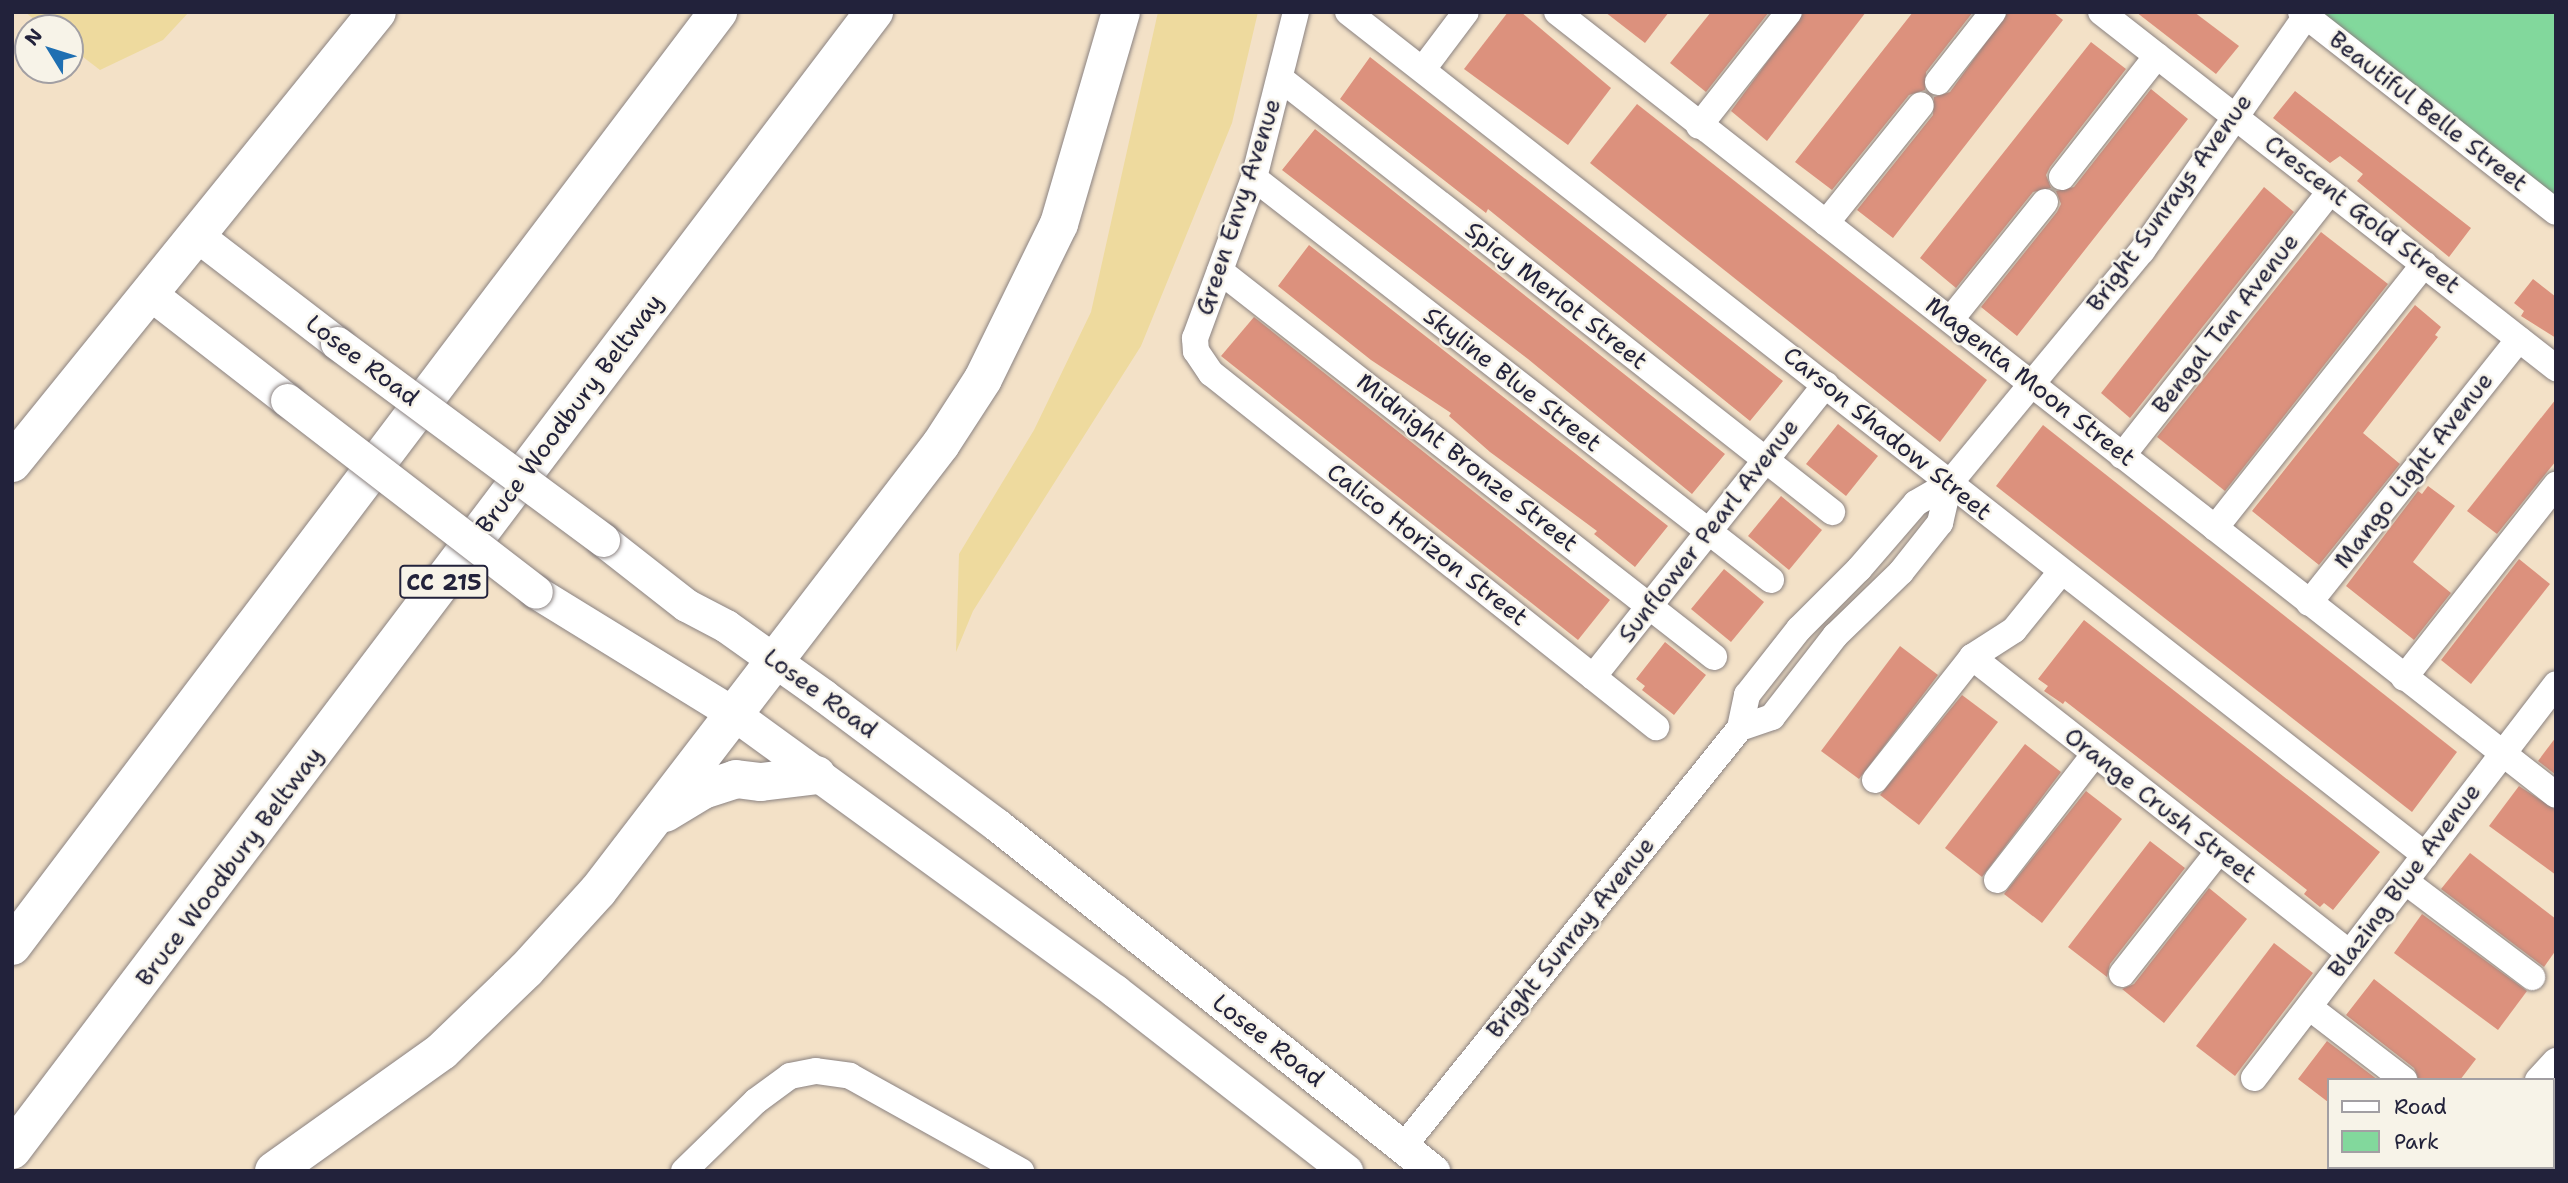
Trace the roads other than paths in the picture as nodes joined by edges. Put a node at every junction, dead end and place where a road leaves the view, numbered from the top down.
1 (377, 12) edge
2 (718, 12) edge
3 (874, 12) edge
4 (1121, 12) edge
5 (1296, 12) edge
6 (1348, 12) edge
7 (1466, 12) edge
8 (1789, 12) edge
9 (1993, 12) edge
10 (2101, 12) edge
11 (2304, 14) edge
12 (1575, 18) edge
13 (2157, 56) junction
14 (1423, 69) junction
15 (1281, 79) junction
16 (1938, 82) dead end
17 (1921, 105) dead end
18 (2234, 115) junction
19 (1699, 126) junction
20 (2062, 177) dead end
21 (1254, 178) junction
22 (2330, 192) junction
23 (2045, 202) dead end
24 (2556, 212) edge
25 (1826, 223) junction
26 (195, 234) junction
27 (2424, 264) junction
28 (1220, 271) junction
29 (148, 292) junction
30 (1951, 319) junction
31 (2519, 339) junction
32 (1202, 360) joint
33 (2556, 368) edge
34 (1826, 384) junction
35 (2029, 384) junction
36 (2122, 456) junction
37 (1765, 460) junction
38 (12, 463) edge
39 (1949, 484) junction
40 (2556, 485) edge
41 (1832, 512) dead end
42 (1902, 521) junction
43 (2215, 528) junction
44 (1707, 533) junction
45 (1927, 539) junction
46 (2061, 572) junction
47 (1771, 580) dead end
48 (2309, 603) junction
49 (1650, 606) junction
50 (1714, 657) dead end
51 (1972, 657) junction
52 (774, 660) junction
53 (1593, 677) junction
54 (2404, 678) junction
55 (2556, 684) edge
56 (734, 714) junction
57 (1656, 727) dead end
58 (1740, 728) junction
59 (2502, 754) junction
60 (2094, 755) junction
61 (817, 775) junction
62 (1875, 780) dead end
63 (2556, 795) edge
64 (651, 822) junction
65 (2218, 852) junction
66 (2425, 855) junction
67 (1997, 880) dead end
68 (2406, 882) junction
69 (12, 946) edge
70 (2350, 953) junction
71 (2122, 974) dead end
72 (2532, 976) dead end
73 (2309, 1007) junction
74 (2556, 1061) edge
75 (2254, 1078) dead end
76 (2401, 1078) edge
77 (2540, 1078) edge
78 (1403, 1147) junction
79 (12, 1150) edge
80 (690, 1169) edge
81 (274, 1171) edge
82 (1021, 1171) edge
83 (1346, 1171) edge
84 (1433, 1171) edge

1 - 26 highway
2 - 69 highway
3 - 79 highway, Bruce Woodbury Beltway / CC 215
4 - 52 highway
5 - 15 street, Green Envy Avenue
6 - 14 street, Carson Shadow Street
7 - 14 street
8 - 19 street
9 - 16 street
10 - 13 street, Crescent Gold Street
11 - 18 street, Bright Sunrays Avenue
11 - 24 street, Beautiful Belle Street
12 - 19 street, Magenta Moon Street
13 - 18 street, Crescent Gold Street
13 - 20 street
14 - 34 street, Carson Shadow Street
15 - 21 street, Green Envy Avenue
15 - 37 street, Spicy Merlot Street
17 - 25 street
18 - 22 street, Crescent Gold Street
18 - 35 street, Bright Sunrays Avenue
19 - 25 street, Magenta Moon Street
21 - 28 street, Green Envy Avenue
21 - 44 street, Skyline Blue Street
22 - 27 street, Crescent Gold Street
22 - 36 street, Bengal Tan Avenue
23 - 30 street
25 - 30 street, Magenta Moon Street
26 - 29 highway
26 - 52 main road, Losee Road, bridge
27 - 31 street, Crescent Gold Street
27 - 43 street
28 - 32 street, Green Envy Avenue
28 - 49 street, Midnight Bronze Street
29 - 38 highway
29 - 56 main road, bridge
30 - 35 street, Magenta Moon Street
31 - 33 street, Crescent Gold Street
31 - 48 street, Mango Light Avenue
32 - 53 street, Calico Horizon Street
34 - 37 street, Sunflower Pearl Avenue
34 - 39 street, Carson Shadow Street
35 - 36 street, Magenta Moon Street
35 - 39 street, Bright Sunrays Avenue
36 - 43 street, Magenta Moon Street
37 - 41 street, Spicy Merlot Street
37 - 44 street, Sunflower Pearl Avenue
39 - 42 street, Bright Sunray Avenue
39 - 45 street
39 - 46 street, Carson Shadow Street
40 - 54 street
42 - 45 street
42 - 58 street, Bright Sunray Avenue
43 - 48 street, Magenta Moon Street
44 - 47 street, Skyline Blue Street
44 - 49 street, Sunflower Pearl Avenue
45 - 58 street
46 - 51 street
46 - 66 street, Carson Shadow Street
48 - 54 street, Magenta Moon Street
49 - 50 street, Midnight Bronze Street
49 - 53 street, Sunflower Pearl Avenue
51 - 60 street, Orange Crush Street
51 - 62 street
52 - 56 highway
52 - 78 main road, Losee Road
53 - 57 street, Calico Horizon Street
54 - 59 street, Magenta Moon Street
55 - 59 street, Blazing Blue Avenue
56 - 61 main road
56 - 64 highway
58 - 78 street, Bright Sunray Avenue
59 - 63 street, Magenta Moon Street
59 - 66 street, Blazing Blue Avenue
60 - 65 street, Orange Crush Street
60 - 67 street
61 - 64 highway
61 - 83 main road
64 - 81 highway
65 - 70 street, Orange Crush Street
65 - 71 street
66 - 68 street, Blazing Blue Avenue
68 - 70 street, Blazing Blue Avenue
68 - 72 street
70 - 73 street, Blazing Blue Avenue
73 - 75 street, Blazing Blue Avenue
73 - 76 street
74 - 77 street
78 - 84 main road, Losee Road
80 - 82 street

